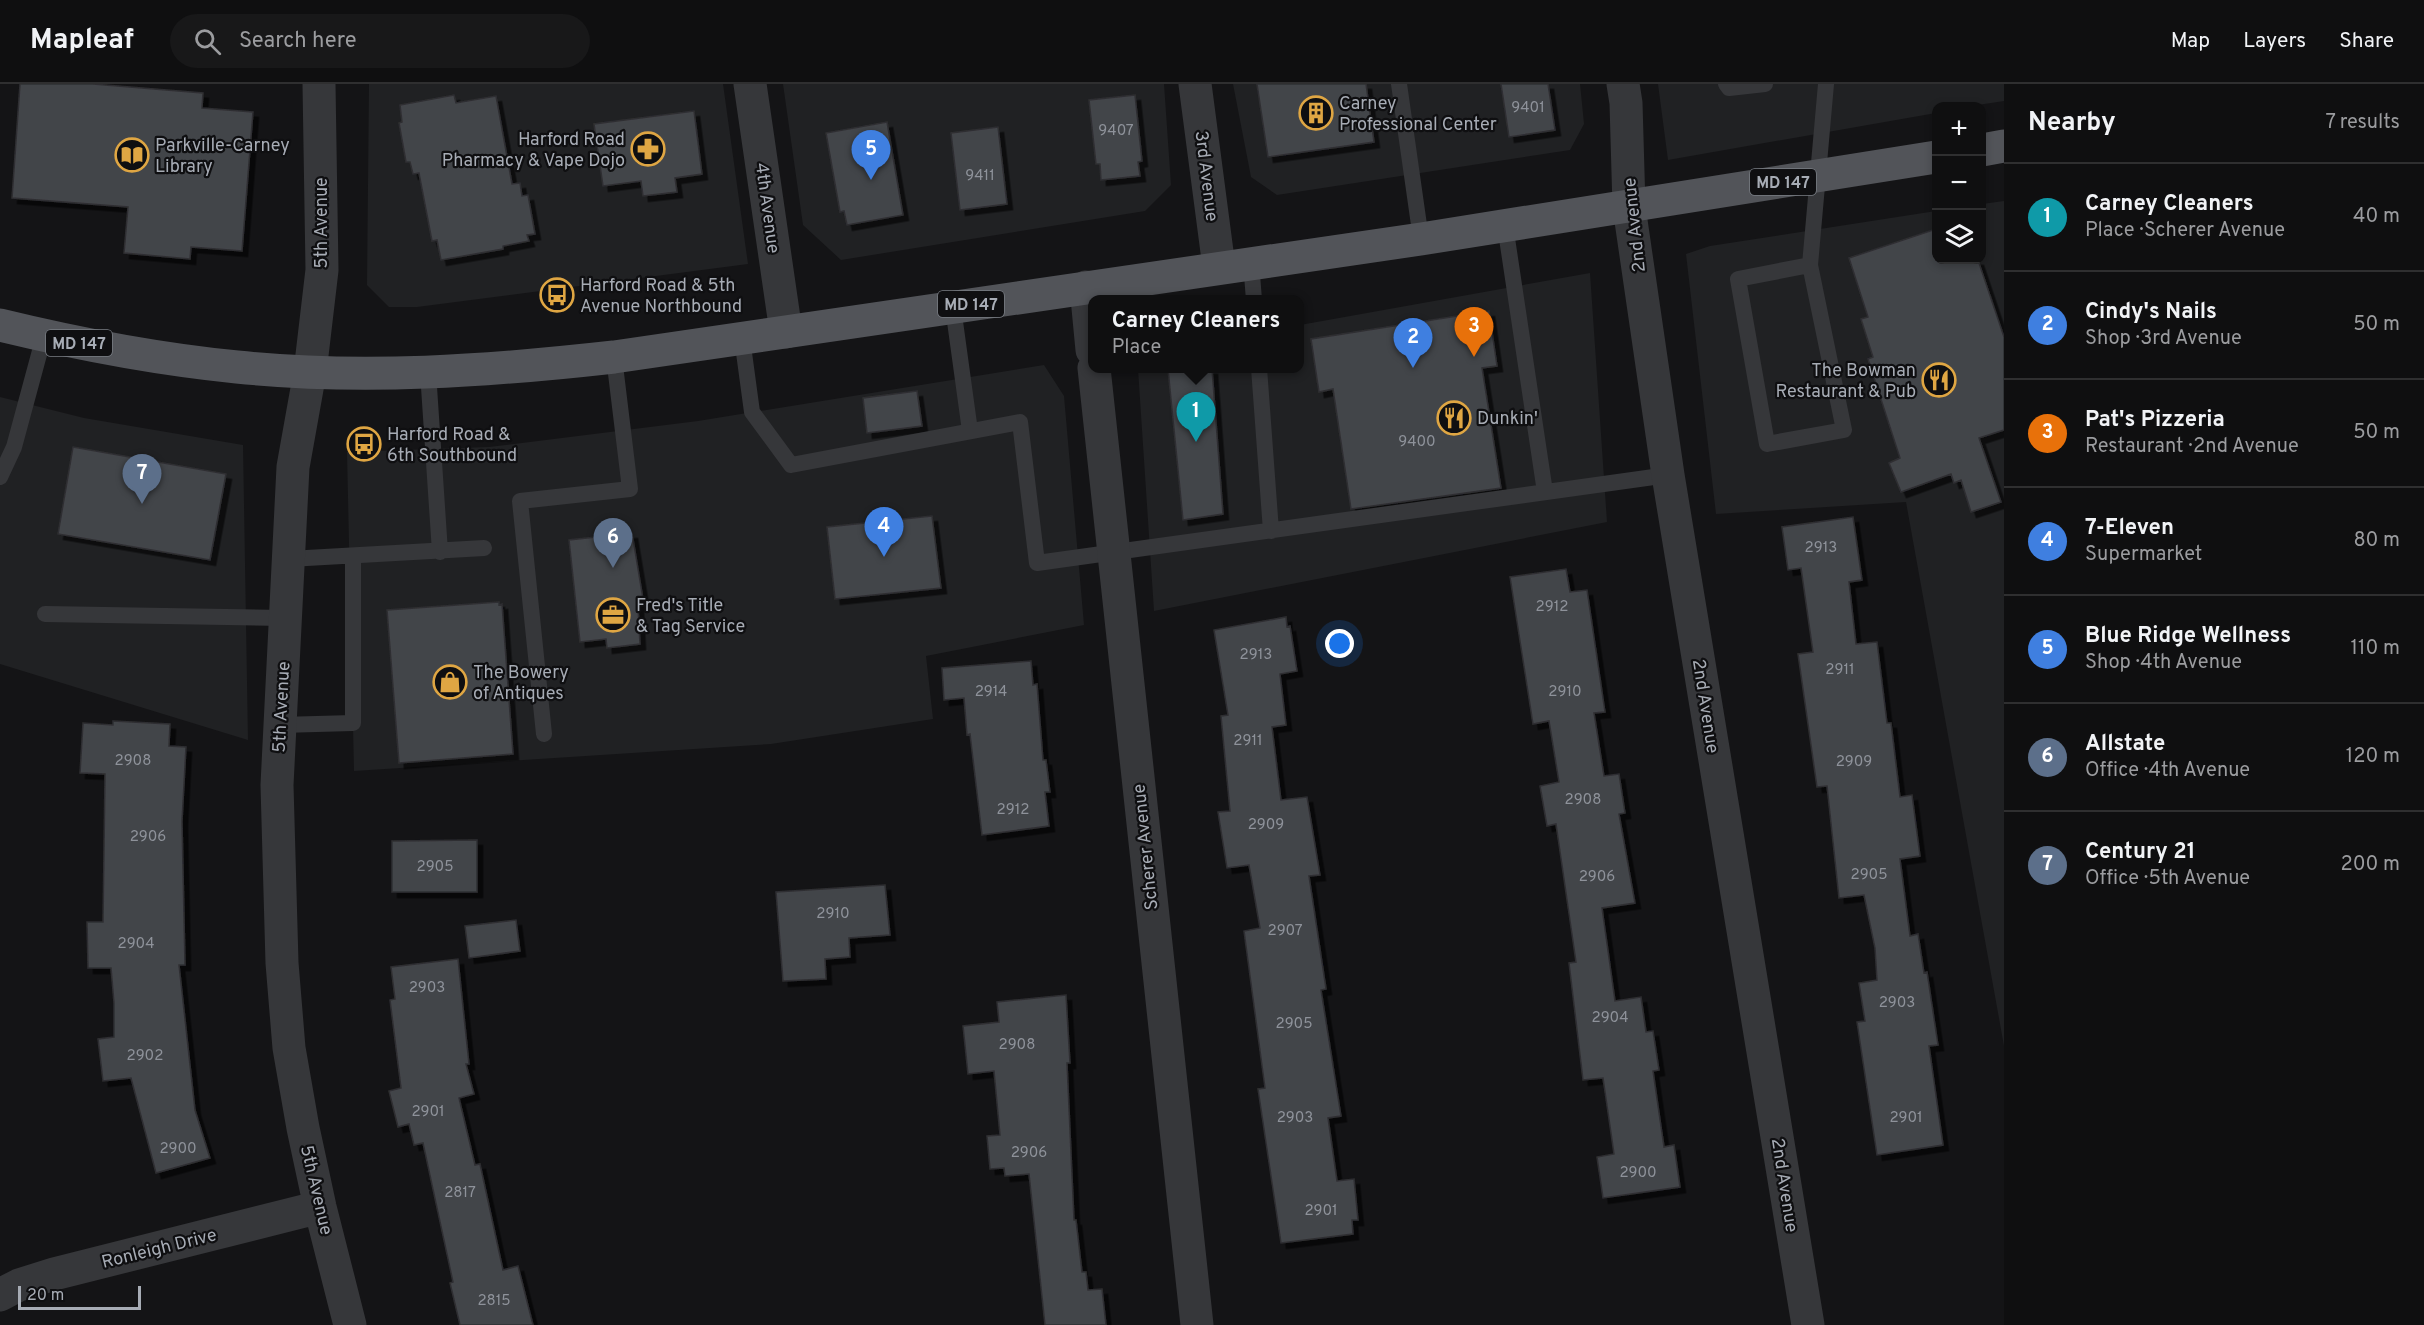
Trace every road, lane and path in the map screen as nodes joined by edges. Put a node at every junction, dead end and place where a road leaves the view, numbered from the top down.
1 (319, 84) edge
2 (750, 84) edge
3 (1196, 84) edge
4 (1400, 84) edge
5 (1623, 84) edge
6 (1726, 84) edge
7 (1765, 84) edge
8 (1826, 84) edge
9 (2004, 146) edge
10 (1986, 149) edge
11 (1932, 158) edge
12 (1819, 176) junction
13 (1629, 207) junction
14 (1505, 225) junction
15 (1421, 239) junction
16 (1251, 262) junction
17 (1810, 265) junction
18 (1219, 267) junction
19 (1086, 287) junction
20 (1254, 295) edge
21 (953, 307) junction
22 (1088, 308) edge
23 (0, 325) edge
24 (786, 332) junction
25 (44, 336) junction
26 (742, 338) junction
27 (614, 357) junction
28 (310, 372) junction
29 (428, 372) junction
30 (1094, 373) edge
31 (1259, 373) edge
32 (970, 431) junction
33 (1668, 475) junction
34 (0, 477) edge
35 (1545, 492) junction
36 (1271, 531) junction
37 (484, 548) dead end
38 (440, 552) junction
39 (1114, 553) junction
40 (353, 556) junction
41 (289, 559) junction
42 (45, 614) dead end
43 (285, 618) junction
44 (280, 725) junction
45 (544, 734) dead end
46 (320, 1207) junction
47 (0, 1295) edge
48 (350, 1325) edge
49 (1197, 1325) edge
50 (1808, 1325) edge

1 - 28 street, 5th Avenue
2 - 24 street, 4th Avenue
3 - 18 street, 3rd Avenue
4 - 15 lane
5 - 13 street, 2nd Avenue
6 - 7 lane
8 - 12 lane
9 - 10 main road
11 - 12 main road, MD 147
12 - 13 main road, MD 147
12 - 17 lane
13 - 14 main road, MD 147
13 - 33 street, 2nd Avenue
14 - 15 main road, MD 147
14 - 35 lane
15 - 16 main road, MD 147
16 - 18 main road, MD 147
16 - 20 lane
17 - 17 lane
18 - 19 main road, MD 147
19 - 21 main road, MD 147
19 - 22 street
21 - 24 main road, MD 147
21 - 32 lane
23 - 25 main road, MD 147
24 - 26 main road, MD 147
25 - 28 main road, MD 147
25 - 34 lane
26 - 27 main road, MD 147
26 - 32 lane
27 - 29 main road, MD 147
27 - 45 lane
28 - 29 main road, MD 147
28 - 41 street, 5th Avenue
29 - 38 lane
30 - 39 street, Scherer Avenue
31 - 36 lane
32 - 39 lane
33 - 35 lane
33 - 50 street, 2nd Avenue
35 - 36 lane
36 - 39 lane
37 - 38 lane
38 - 40 lane
39 - 49 street, Scherer Avenue
40 - 41 lane
40 - 44 lane
41 - 43 street, 5th Avenue
42 - 43 lane
43 - 44 street, 5th Avenue
44 - 46 street, 5th Avenue
46 - 47 street, Ronleigh Drive
46 - 48 street, 5th Avenue

